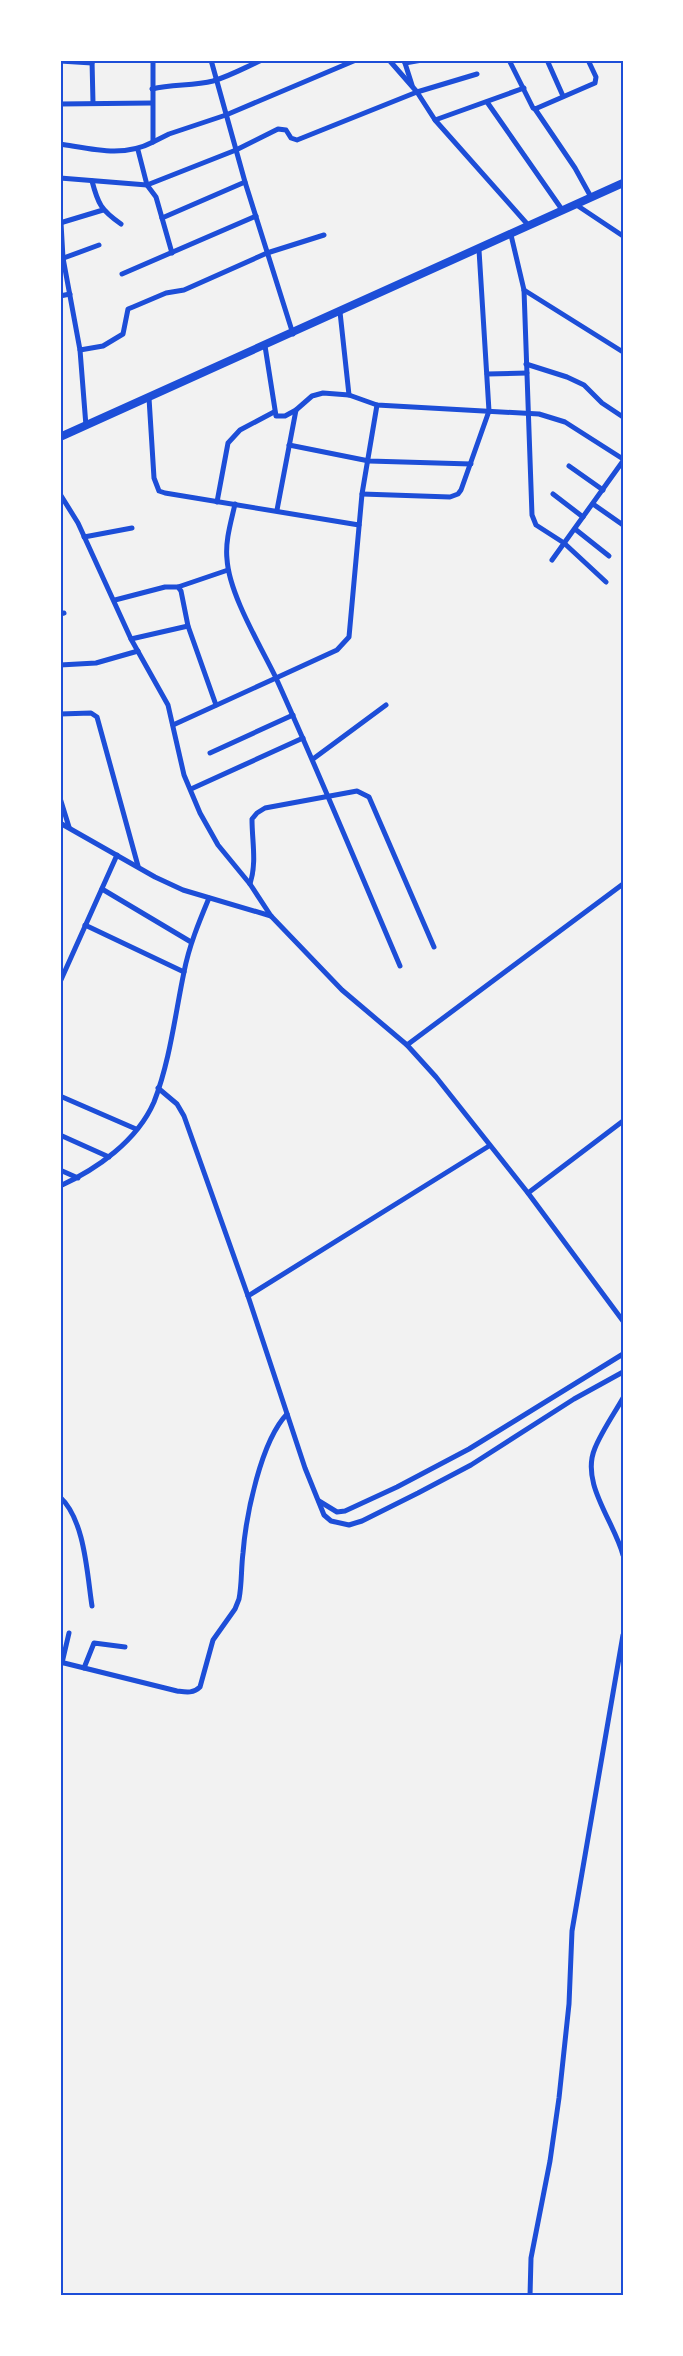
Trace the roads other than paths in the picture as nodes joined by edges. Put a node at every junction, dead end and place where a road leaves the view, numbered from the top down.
1 (153, 60) edge
2 (211, 60) edge
3 (262, 60) edge
4 (356, 60) edge
5 (389, 60) edge
6 (422, 60) edge
7 (509, 60) edge
8 (547, 60) edge
9 (588, 60) edge
10 (60, 61) edge
11 (92, 61) edge
12 (405, 61) edge
13 (477, 74) dead end
14 (215, 80) junction
15 (412, 87) junction
16 (524, 88) junction
17 (152, 89) junction
18 (417, 92) junction
19 (563, 96) junction
20 (487, 102) junction
21 (93, 103) junction
22 (152, 103) junction
23 (60, 104) edge
24 (535, 109) junction
25 (226, 115) junction
26 (435, 120) junction
27 (153, 142) junction
28 (60, 144) edge
29 (138, 150) junction
30 (236, 150) junction
31 (60, 178) edge
32 (92, 181) junction
33 (245, 182) junction
34 (623, 183) edge
35 (147, 185) junction
36 (591, 198) junction
37 (575, 204) junction
38 (103, 210) junction
39 (562, 210) junction
40 (256, 216) junction
41 (162, 218) junction
42 (60, 223) edge
43 (121, 224) dead end
44 (529, 226) junction
45 (324, 235) dead end
46 (511, 235) junction
47 (623, 236) edge
48 (99, 245) dead end
49 (479, 250) junction
50 (171, 253) junction
51 (267, 253) junction
52 (61, 259) edge
53 (122, 274) dead end
54 (524, 290) junction
55 (70, 294) junction
56 (60, 296) edge
57 (340, 312) junction
58 (293, 334) junction
59 (265, 346) junction
60 (81, 350) junction
61 (623, 352) edge
62 (526, 364) junction
63 (527, 373) junction
64 (487, 374) junction
65 (349, 395) junction
66 (149, 398) junction
67 (377, 405) junction
68 (296, 410) junction
69 (489, 411) junction
70 (274, 412) junction
71 (528, 412) junction
72 (623, 417) edge
73 (86, 426) junction
74 (60, 437) edge
75 (289, 445) junction
76 (623, 460) edge
77 (369, 461) junction
78 (471, 464) junction
79 (569, 466) dead end
80 (603, 490) junction
81 (60, 494) edge
82 (362, 494) junction
83 (553, 494) dead end
84 (217, 502) junction
85 (235, 504) junction
86 (593, 504) junction
87 (277, 510) junction
88 (583, 517) junction
89 (359, 525) junction
90 (623, 525) edge
91 (132, 528) dead end
92 (575, 529) junction
93 (84, 537) junction
94 (564, 543) junction
95 (609, 556) dead end
96 (552, 560) dead end
97 (228, 570) junction
98 (606, 582) dead end
99 (178, 587) junction
100 (115, 600) junction
101 (188, 626) junction
102 (131, 639) junction
103 (138, 651) junction
104 (60, 665) edge
105 (276, 678) junction
106 (216, 705) junction
107 (386, 705) dead end
108 (60, 714) edge
109 (293, 715) junction
110 (173, 726) junction
111 (303, 738) junction
112 (210, 753) dead end
113 (313, 759) junction
114 (191, 789) junction
115 (60, 798) edge
116 (327, 798) junction
117 (60, 823) edge
118 (69, 827) junction
119 (117, 855) junction
120 (138, 867) junction
121 (250, 884) junction
122 (623, 884) edge
123 (102, 889) junction
124 (209, 898) junction
125 (271, 916) junction
126 (85, 925) junction
127 (191, 942) junction
128 (434, 947) dead end
129 (400, 966) dead end
130 (184, 972) junction
131 (60, 982) edge
132 (407, 1045) junction
133 (158, 1088) junction
134 (60, 1096) edge
135 (623, 1121) edge
136 (136, 1130) junction
137 (60, 1135) edge
138 (489, 1146) junction
139 (109, 1157) junction
140 (60, 1170) edge
141 (78, 1178) junction
142 (60, 1185) edge
143 (528, 1193) junction
144 (248, 1296) junction
145 (623, 1321) edge
146 (623, 1354) edge
147 (623, 1372) edge
148 (623, 1398) edge
149 (287, 1414) junction
150 (60, 1497) edge
151 (318, 1500) junction
152 (623, 1555) edge
153 (92, 1606) dead end
154 (69, 1632) dead end
155 (623, 1635) edge
156 (125, 1647) dead end
157 (61, 1663) edge
158 (84, 1668) junction
159 (530, 2296) edge

1 - 17 street
2 - 14 street
3 - 14 street
4 - 25 street
5 - 15 street
6 - 12 street
7 - 16 street
8 - 19 street
9 - 19 street
10 - 11 street
11 - 21 street
12 - 15 street
13 - 18 street
14 - 17 street
14 - 25 street
15 - 18 street
16 - 20 street
16 - 24 street
17 - 22 street
18 - 26 street
18 - 30 street
19 - 24 street
20 - 26 street
20 - 39 street
21 - 22 street
21 - 23 street
22 - 27 street
24 - 36 street
25 - 27 street
25 - 30 street
26 - 44 street
27 - 29 street
28 - 29 street
29 - 35 street
30 - 33 street
30 - 35 street
31 - 32 street
32 - 35 street
32 - 38 street
33 - 40 street
33 - 41 street
34 - 36 main road
35 - 41 street
36 - 37 main road
37 - 39 main road
37 - 47 street
38 - 42 street
38 - 43 street
39 - 44 main road
40 - 50 street
40 - 51 street
41 - 50 street
42 - 52 street
44 - 46 main road
45 - 51 street
46 - 49 main road
46 - 54 street
48 - 52 street
49 - 57 main road
49 - 64 street
50 - 53 street
51 - 58 street
51 - 60 street
52 - 55 street
54 - 61 street
54 - 62 street
55 - 56 street
55 - 60 street
57 - 58 main road
57 - 65 street
58 - 59 main road
59 - 66 main road
59 - 70 street
60 - 73 street
62 - 63 street
62 - 72 street
63 - 64 street
63 - 71 street
64 - 69 street
65 - 67 street
65 - 68 street
66 - 73 main road
66 - 84 street
67 - 69 street
67 - 77 street
68 - 70 street
68 - 75 street
69 - 71 street
69 - 78 street
70 - 84 street
71 - 76 street
71 - 94 street
73 - 74 main road
75 - 77 street
75 - 87 street
76 - 80 street
77 - 78 street
77 - 82 street
78 - 82 street
79 - 80 street
80 - 86 street
81 - 93 street
82 - 89 street
83 - 88 street
84 - 85 street
85 - 87 street
85 - 97 street
86 - 88 street
86 - 90 street
87 - 89 street
88 - 92 street
89 - 105 street
91 - 93 street
92 - 94 street
92 - 95 street
93 - 100 street
94 - 96 street
94 - 98 street
97 - 99 street
97 - 105 street
99 - 100 street
99 - 101 street
100 - 102 street
101 - 102 street
101 - 106 street
102 - 103 street
103 - 104 street
103 - 110 street
105 - 106 street
105 - 109 street
106 - 110 street
107 - 113 street
108 - 120 street
109 - 111 street
109 - 112 street
110 - 114 street
111 - 113 street
111 - 114 street
113 - 116 street
114 - 121 street
115 - 118 street
116 - 121 street
116 - 128 street
116 - 129 street
117 - 118 street
118 - 119 street
119 - 120 street
119 - 123 street
120 - 124 street
121 - 125 street
122 - 132 street
123 - 126 street
123 - 127 street
124 - 125 street
124 - 127 street
125 - 132 street
126 - 130 street
126 - 131 street
127 - 130 street
130 - 133 street
132 - 138 street
133 - 136 street
133 - 144 street
134 - 136 street
135 - 143 street
136 - 139 street
137 - 139 street
138 - 143 street
138 - 144 street
139 - 141 street
140 - 141 street
141 - 142 street
143 - 145 street
144 - 149 street
146 - 151 street
147 - 151 street
148 - 152 street
149 - 151 street
149 - 158 street
150 - 153 street
154 - 157 street
155 - 159 street
156 - 158 street
157 - 158 street

